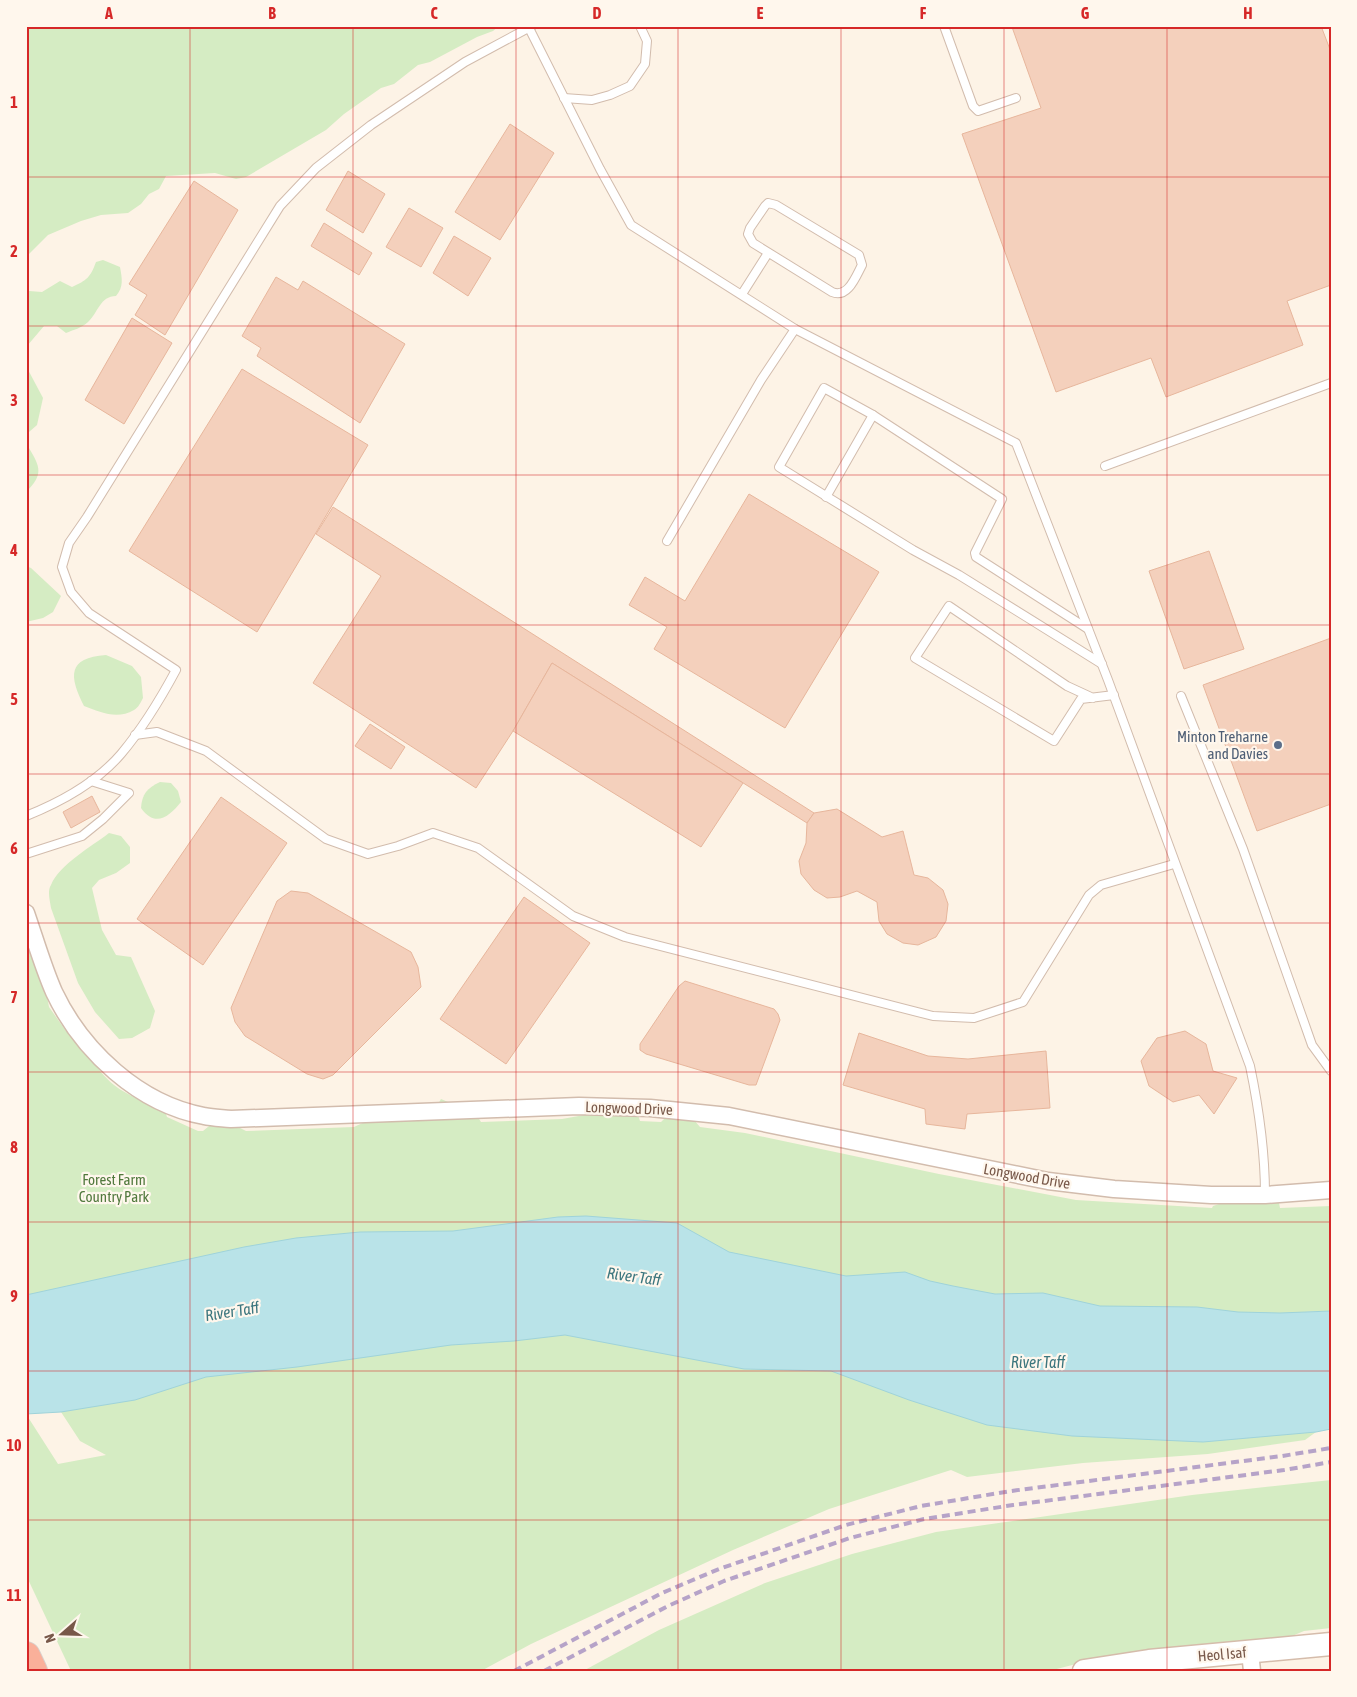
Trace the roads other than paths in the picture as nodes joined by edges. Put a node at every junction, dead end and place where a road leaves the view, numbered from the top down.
1 (640, 26) edge
2 (944, 26) edge
3 (530, 27) edge
4 (564, 98) junction
5 (1016, 98) dead end
6 (768, 253) junction
7 (742, 294) junction
8 (794, 329) junction
9 (1331, 383) edge
10 (873, 415) junction
11 (1105, 466) dead end
12 (826, 497) junction
13 (667, 541) dead end
14 (1088, 630) junction
15 (1102, 664) junction
16 (1114, 695) junction
17 (1181, 696) dead end
18 (1093, 698) junction
19 (135, 735) junction
20 (91, 781) junction
21 (26, 816) edge
22 (26, 854) edge
23 (1174, 864) junction
24 (26, 913) edge
25 (1331, 1071) edge
26 (1331, 1190) edge
27 (1265, 1195) junction
28 (1331, 1644) edge
29 (26, 1656) edge
30 (1251, 1661) edge
31 (33, 1671) edge
32 (1084, 1671) edge

1 - 4 lane
2 - 5 lane
3 - 4 lane
3 - 19 lane
4 - 7 lane
6 - 6 lane
6 - 7 lane
7 - 8 lane
8 - 13 lane
8 - 14 lane
9 - 11 lane
10 - 12 lane
10 - 12 lane
10 - 14 lane
12 - 15 lane
14 - 15 lane
15 - 16 lane
16 - 18 lane
16 - 23 lane
17 - 25 lane
18 - 18 lane
19 - 20 lane
19 - 23 lane
20 - 21 lane
20 - 22 lane
23 - 27 lane
24 - 27 street, Longwood Drive
26 - 27 street, Longwood Drive
28 - 30 main road, Heol Isaf
29 - 31 highway
30 - 32 main road, Heol Isaf

